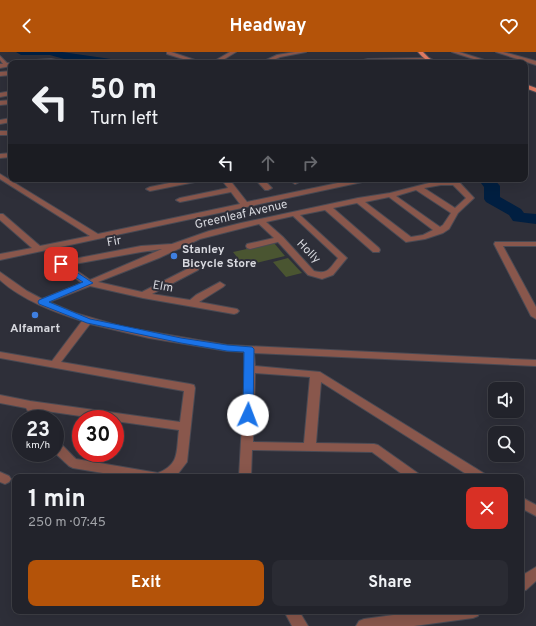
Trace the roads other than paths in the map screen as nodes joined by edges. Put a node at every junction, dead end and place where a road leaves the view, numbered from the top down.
1 (234, 52) edge
2 (304, 52) edge
3 (420, 52) edge
4 (454, 52) edge
5 (498, 52) edge
6 (172, 53) edge
7 (21, 56) dead end
8 (0, 57) edge
9 (427, 59) joint
10 (26, 60) edge
11 (192, 60) edge
12 (219, 60) edge
13 (270, 60) edge
14 (398, 60) edge
15 (481, 60) edge
16 (526, 60) edge
17 (8, 64) edge
18 (9, 182) edge
19 (185, 182) edge
20 (228, 182) edge
21 (263, 182) edge
22 (353, 182) edge
23 (12, 184) junction
24 (0, 188) edge
25 (268, 188) dead end
26 (150, 189) dead end
27 (234, 189) junction
28 (420, 189) junction
29 (390, 195) junction
30 (180, 200) dead end
31 (358, 200) junction
32 (245, 205) junction
33 (327, 207) junction
34 (455, 212) junction
35 (295, 214) junction
36 (0, 216) edge
37 (260, 221) junction
38 (440, 232) junction
39 (96, 236) junction
40 (280, 239) junction
41 (536, 244) edge
42 (173, 246) junction
43 (250, 246) dead end
44 (37, 248) junction
45 (376, 250) dead end
46 (0, 257) edge
47 (195, 268) dead end
48 (0, 275) edge
49 (89, 283) junction
50 (220, 285) dead end
51 (143, 295) junction
52 (42, 302) junction
53 (193, 303) junction
54 (234, 311) dead end
55 (536, 316) edge
56 (87, 321) junction
57 (249, 349) junction
58 (0, 355) edge
59 (536, 363) edge
60 (54, 365) junction
61 (250, 369) junction
62 (316, 374) junction
63 (0, 399) edge
64 (30, 405) junction
65 (33, 410) edge
66 (185, 427) junction
67 (247, 446) junction
68 (310, 446) junction
69 (64, 456) edge
70 (137, 474) edge
71 (169, 474) edge
72 (245, 474) edge
73 (411, 474) edge
74 (476, 474) edge
75 (524, 504) edge
76 (536, 512) edge
77 (536, 573) edge
78 (524, 583) edge
79 (293, 614) edge
80 (451, 614) edge
81 (300, 626) edge
82 (364, 626) edge

1 - 12 street
2 - 13 street
3 - 9 main road
4 - 15 street
5 - 16 street
6 - 11 street
7 - 10 street
8 - 17 street
9 - 14 street
18 - 23 street
19 - 26 street
20 - 27 street
21 - 25 street
22 - 32 street
23 - 24 street
23 - 39 street
27 - 30 street
27 - 32 street
28 - 29 street, Greenleaf Avenue
28 - 34 street
28 - 34 street, Greenleaf Avenue
29 - 31 street, Greenleaf Avenue
29 - 38 street
31 - 33 street, Greenleaf Avenue
31 - 38 street
32 - 39 street
33 - 35 street, Greenleaf Avenue
33 - 45 street
34 - 38 street
35 - 37 street, Greenleaf Avenue
35 - 40 street, Holly
36 - 44 street
37 - 40 street, Holly
37 - 42 street, Greenleaf Avenue
39 - 44 street
40 - 43 street
41 - 55 street
42 - 49 street, Greenleaf Avenue
42 - 49 street, Fir
44 - 46 street
47 - 51 street
48 - 52 street
49 - 51 street, Elm
49 - 52 street, Greenleaf Avenue
50 - 53 street
51 - 53 street, Elm
52 - 56 street
53 - 54 street, Elm
56 - 57 street
56 - 60 street
57 - 59 street
57 - 61 street
58 - 60 street
60 - 66 street
61 - 62 street
61 - 67 street
62 - 68 street
62 - 74 street
63 - 64 street
64 - 65 street
64 - 66 street
66 - 71 street
67 - 68 street
67 - 72 street
68 - 73 street
69 - 70 street
75 - 76 street
77 - 78 street
79 - 81 street
80 - 82 street

